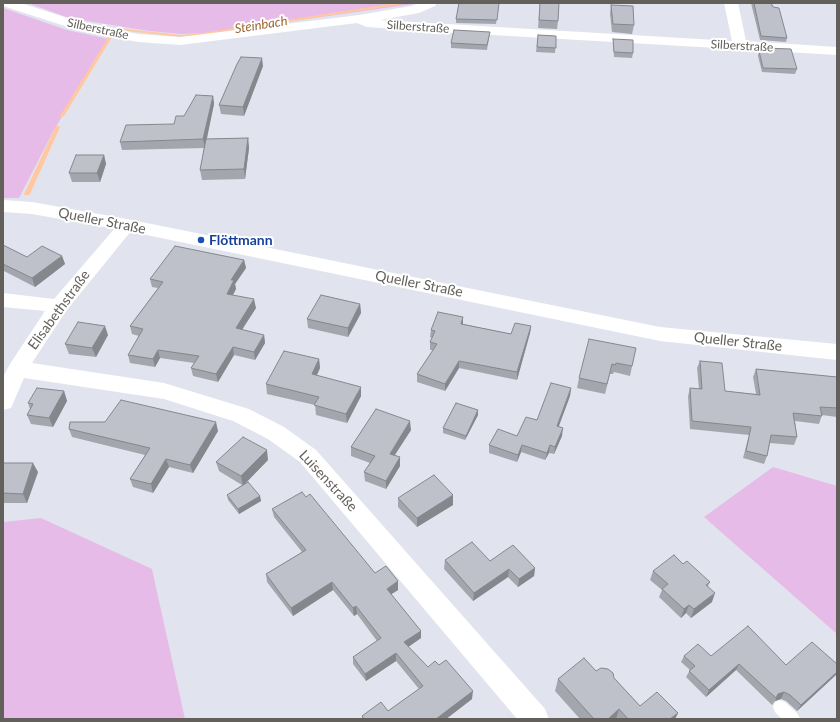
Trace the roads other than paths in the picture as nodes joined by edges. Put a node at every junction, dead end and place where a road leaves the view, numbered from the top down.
1 (7, 3) edge
2 (430, 3) edge
3 (731, 3) edge
4 (359, 19) junction
5 (740, 46) junction
6 (837, 51) edge
7 (3, 206) edge
8 (127, 225) junction
9 (3, 300) edge
10 (59, 306) junction
11 (837, 352) edge
12 (17, 369) junction
13 (3, 402) edge
14 (780, 707) dead end
15 (535, 719) edge
16 (792, 719) edge

1 - 4 street, Silberstraße
2 - 4 street
3 - 5 street
4 - 5 street, Silberstraße
5 - 6 street, Silberstraße
7 - 8 street, Queller Straße
8 - 10 street, Elisabethstraße
8 - 11 street, Queller Straße
9 - 10 street
10 - 12 street, Elisabethstraße
12 - 13 street, Elisabethstraße
12 - 15 street, Luisenstraße
14 - 16 lane

